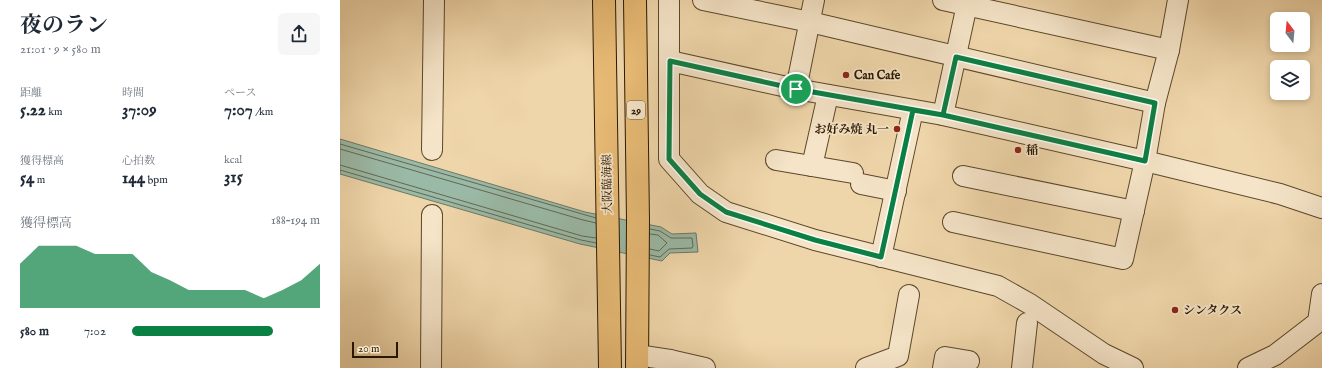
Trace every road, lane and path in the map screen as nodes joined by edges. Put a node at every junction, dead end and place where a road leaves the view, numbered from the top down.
1 (434, 0) edge
2 (604, 0) edge
3 (635, 0) edge
4 (669, 0) edge
5 (703, 0) edge
6 (814, 0) edge
7 (943, 0) edge
8 (1178, 0) edge
9 (968, 3) edge
10 (810, 22) junction
11 (1168, 50) junction
12 (956, 57) junction
13 (670, 61) junction
14 (796, 89) junction
15 (828, 94) junction
16 (1155, 103) junction
17 (913, 110) junction
18 (943, 115) junction
19 (432, 150) dead end
20 (776, 160) dead end
21 (1145, 161) junction
22 (812, 166) junction
23 (963, 176) dead end
24 (896, 191) junction
25 (1322, 208) edge
26 (1134, 211) junction
27 (432, 215) dead end
28 (953, 222) dead end
29 (881, 257) junction
30 (1322, 294) edge
31 (909, 295) dead end
32 (1320, 322) edge
33 (1027, 324) dead end
34 (969, 360) dead end
35 (637, 362) edge
36 (670, 364) edge
37 (432, 368) edge
38 (610, 368) edge
39 (705, 368) edge
40 (866, 368) edge
41 (943, 368) edge
42 (1022, 368) edge
43 (1133, 368) edge
44 (1248, 368) edge

1 - 19 street
2 - 38 main road, 大阪臨海線
3 - 35 main road, 29
4 - 13 street
5 - 10 street
6 - 10 street
7 - 9 street
8 - 11 street
9 - 11 street
9 - 12 street
10 - 12 street
10 - 14 street
11 - 16 street
12 - 16 street
12 - 18 street
13 - 14 street
13 - 29 street
14 - 15 street
15 - 17 street
15 - 22 street
16 - 21 street
17 - 18 street
17 - 24 street
18 - 21 street
20 - 22 street
21 - 25 street
21 - 26 street
22 - 24 street
23 - 26 street
24 - 29 street
26 - 28 street
27 - 37 street
29 - 43 street
30 - 32 street
31 - 40 street
32 - 44 street
33 - 42 street
34 - 41 street
35 - 36 street
36 - 39 street

